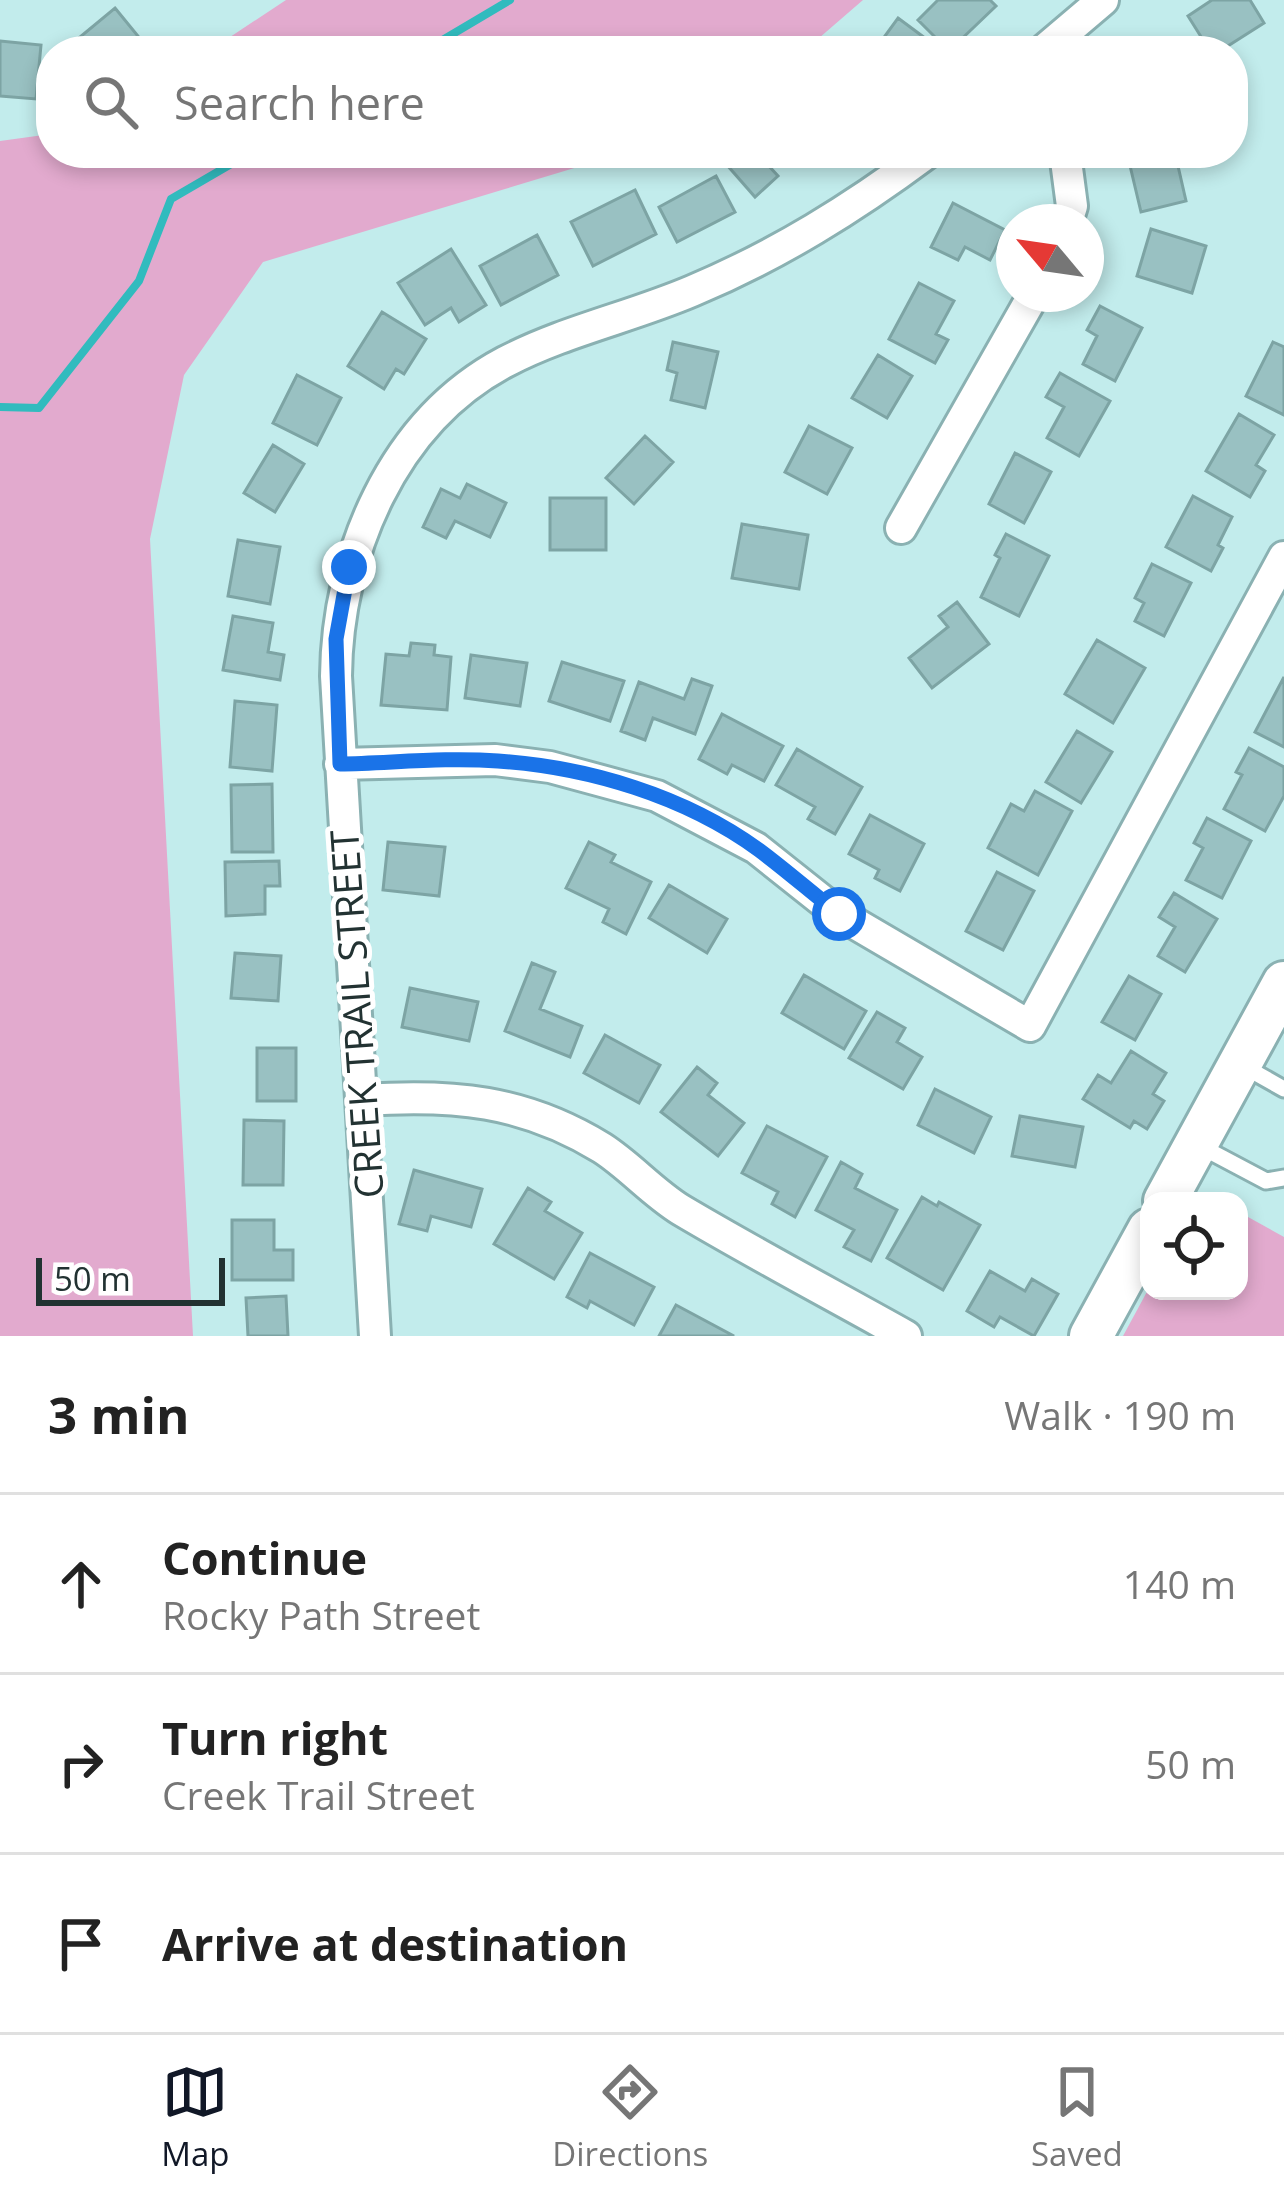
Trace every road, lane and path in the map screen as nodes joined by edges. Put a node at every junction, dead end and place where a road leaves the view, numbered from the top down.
1 (1103, 0) edge
2 (1061, 36) edge
3 (906, 168) edge
4 (1067, 168) edge
5 (1072, 204) edge
6 (1024, 312) edge
7 (901, 528) dead end
8 (1284, 556) edge
9 (340, 764) junction
10 (1284, 983) edge
11 (1240, 1064) junction
12 (1284, 1089) edge
13 (364, 1100) junction
14 (1196, 1144) junction
15 (1284, 1178) edge
16 (1170, 1192) edge
17 (1140, 1246) edge
18 (375, 1336) edge
19 (905, 1336) edge
20 (1091, 1336) edge

1 - 2 street
3 - 9 street, CREEK TRAIL STREET
4 - 5 street
6 - 7 street
8 - 9 street
9 - 13 street, CREEK TRAIL STREET
10 - 11 main road
11 - 12 lane
11 - 14 main road
13 - 18 street, CREEK TRAIL STREET
13 - 19 street
14 - 15 lane
14 - 16 main road
17 - 20 main road

